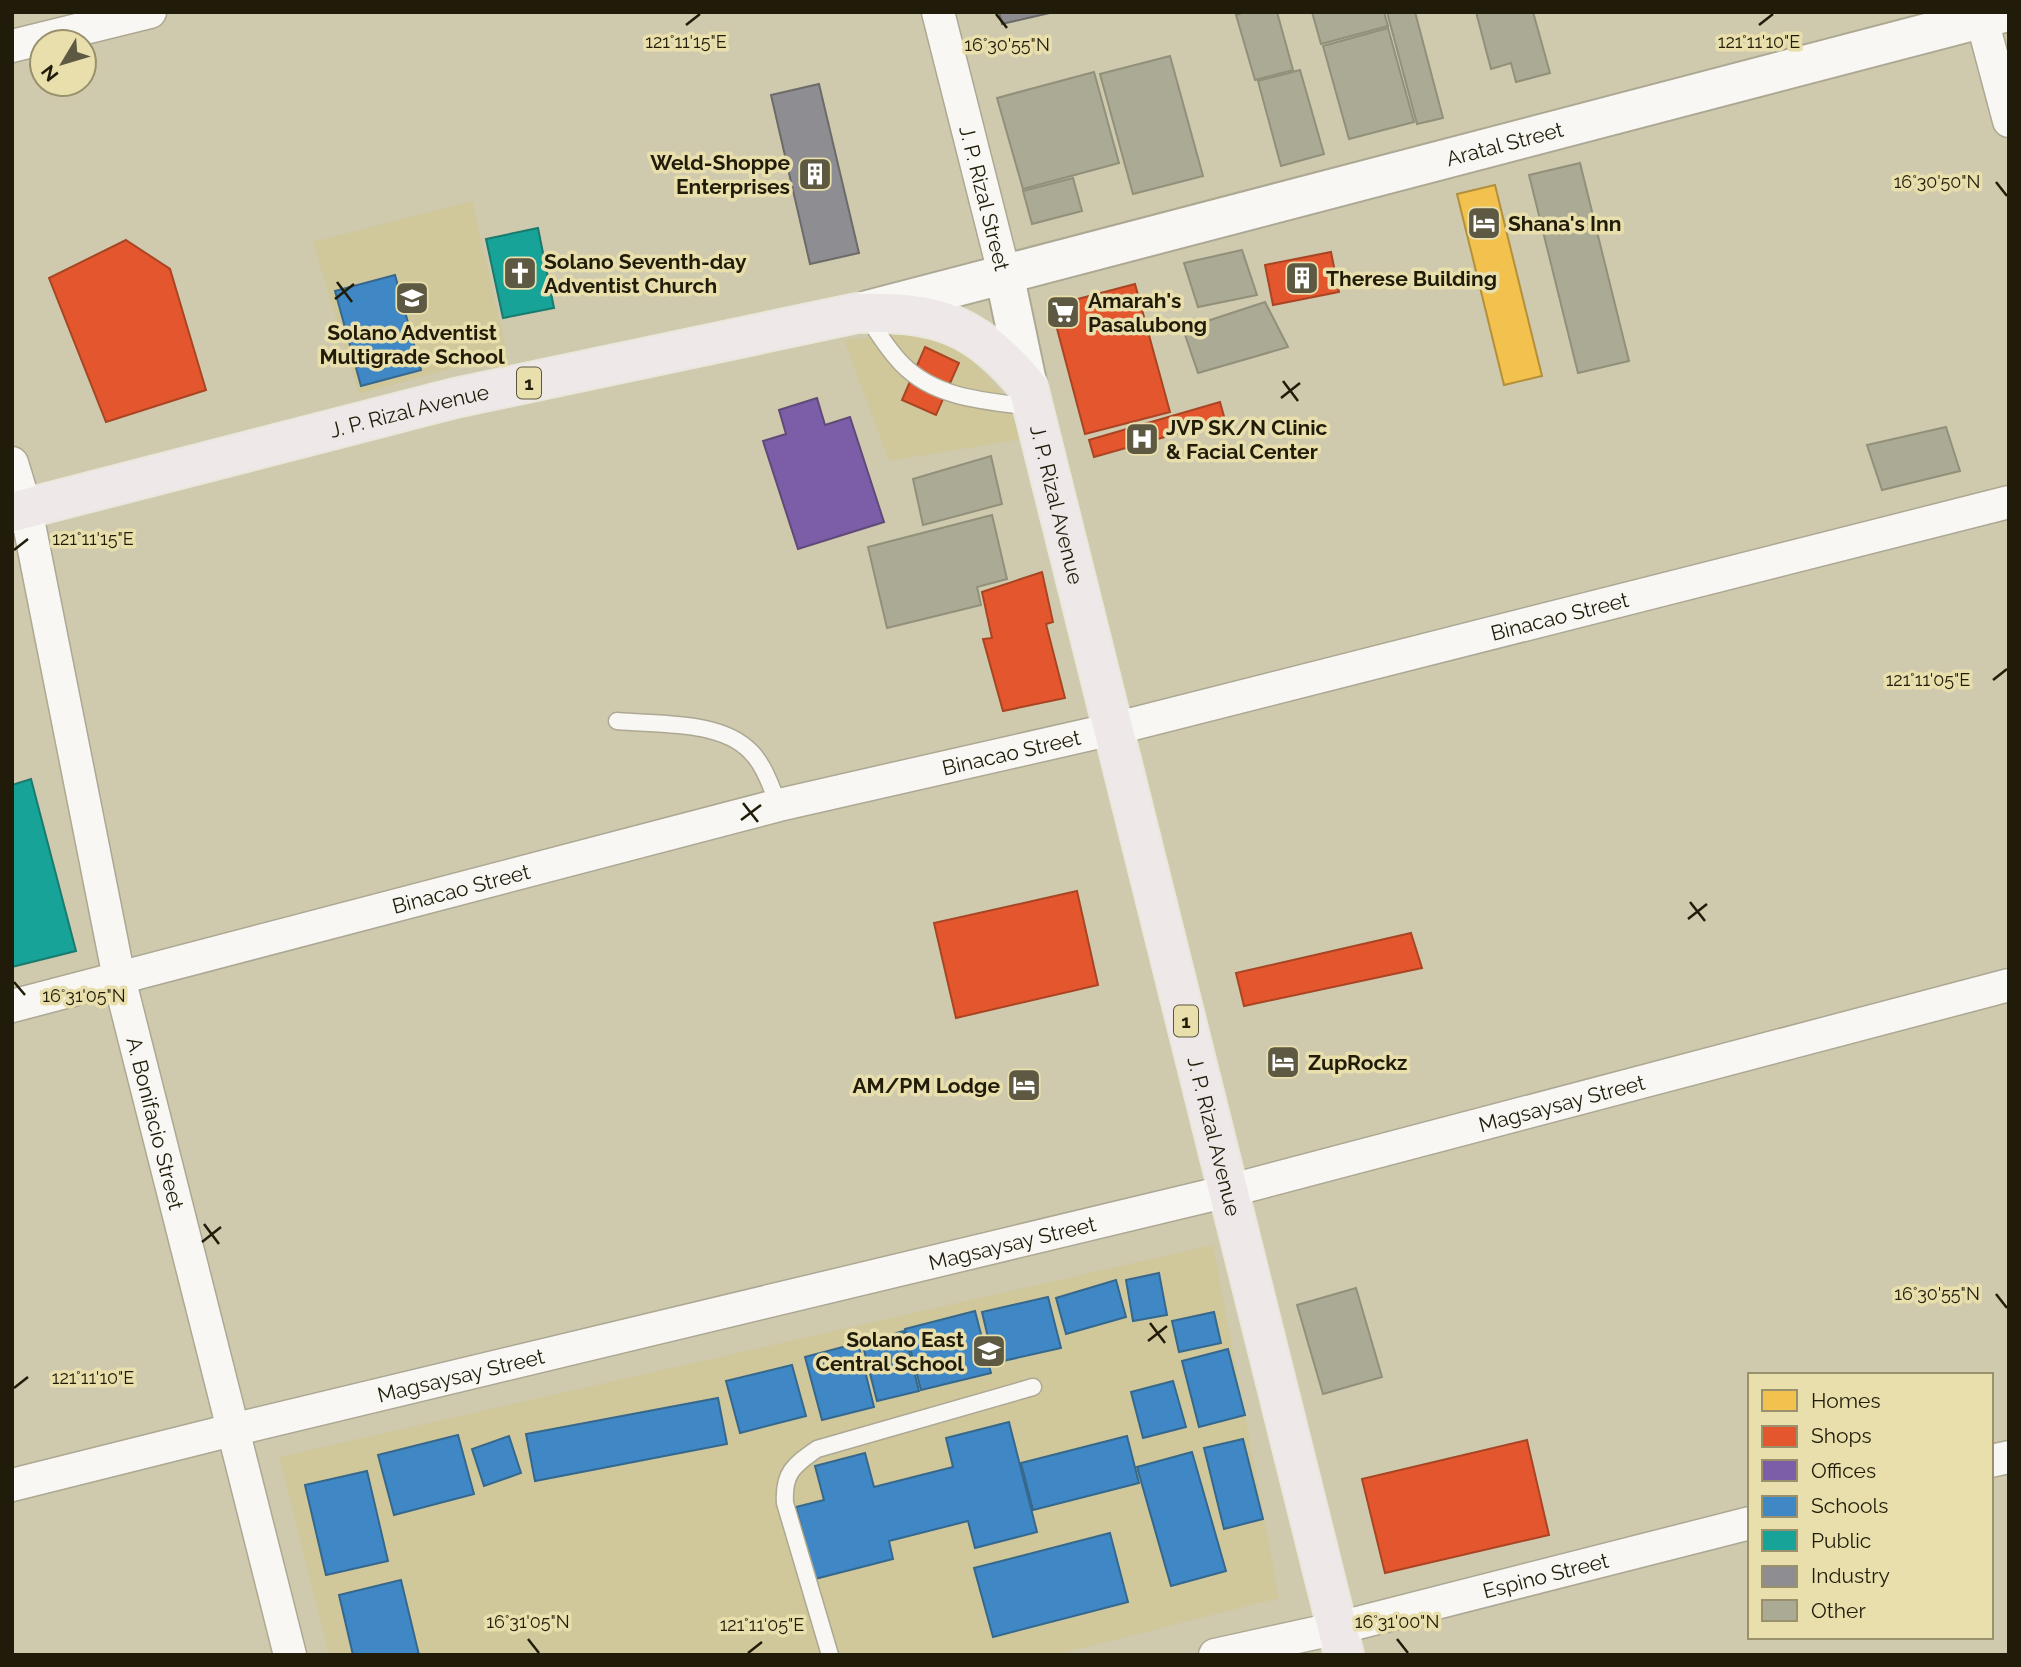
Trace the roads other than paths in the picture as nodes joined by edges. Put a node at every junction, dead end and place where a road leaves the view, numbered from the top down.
1 (150, 12) edge
2 (938, 12) edge
3 (1989, 14) edge
4 (12, 46) edge
5 (2009, 121) edge
6 (1004, 273) junction
7 (861, 313) junction
8 (1030, 397) junction
9 (12, 463) edge
10 (2009, 502) edge
11 (19, 511) edge
12 (617, 721) dead end
13 (1113, 729) junction
14 (779, 805) junction
15 (119, 978) junction
16 (2009, 985) edge
17 (12, 1006) edge
18 (1228, 1191) junction
19 (1033, 1387) dead end
20 (232, 1430) junction
21 (12, 1485) edge
22 (1748, 1524) edge
23 (1341, 1641) edge
24 (290, 1655) edge
25 (830, 1655) edge
26 (1215, 1655) edge

1 - 4 street
2 - 6 street, J. P. Rizal Street
3 - 5 street
3 - 6 street, Aratal Street
6 - 7 street, Aratal Street
6 - 8 street, J. P. Rizal Street
7 - 8 main road, J. P. Rizal Avenue / 1
7 - 8 lane
7 - 11 main road, J. P. Rizal Avenue / 1
8 - 13 main road, J. P. Rizal Avenue / 1
9 - 11 street, A. Bonifacio Street
10 - 13 street, Binacao Street
11 - 15 street, A. Bonifacio Street
12 - 14 lane
13 - 14 street, Binacao Street
13 - 18 main road, J. P. Rizal Avenue / 1
14 - 15 street, Binacao Street
15 - 17 street, Binacao Street
15 - 20 street, A. Bonifacio Street
16 - 18 street, Magsaysay Street
18 - 20 street, Magsaysay Street
18 - 23 main road, J. P. Rizal Avenue / 1
19 - 25 lane
20 - 21 street, Magsaysay Street
20 - 24 street, A. Bonifacio Street
22 - 23 street, Espino Street
23 - 26 street, Espino Street

